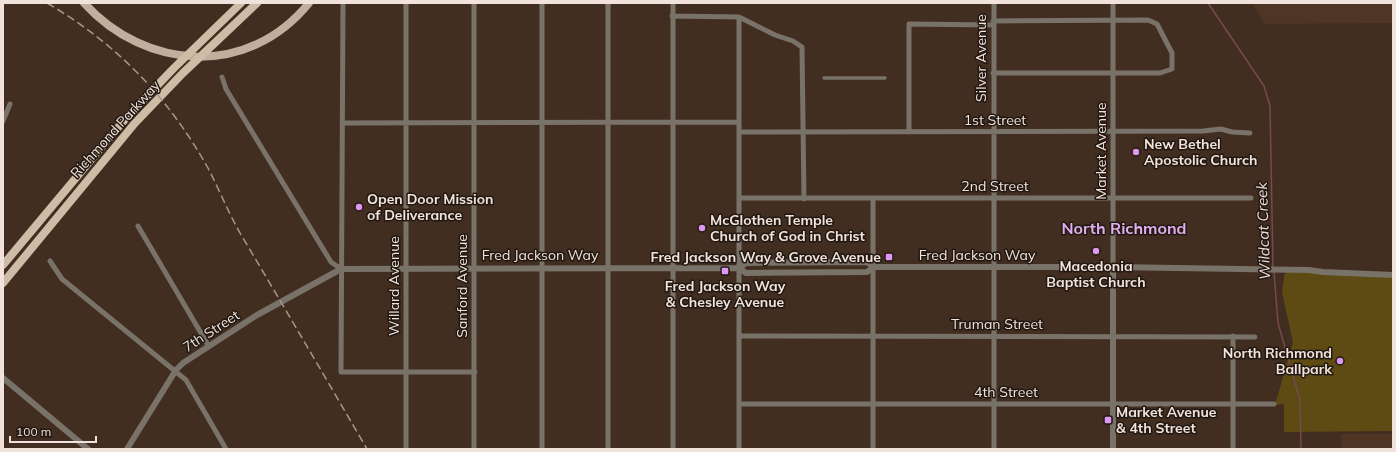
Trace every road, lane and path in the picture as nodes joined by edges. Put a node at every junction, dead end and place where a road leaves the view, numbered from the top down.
1 (84, 3) edge
2 (241, 3) edge
3 (257, 3) edge
4 (309, 3) edge
5 (343, 3) edge
6 (406, 3) edge
7 (474, 3) edge
8 (542, 3) edge
9 (608, 3) edge
10 (673, 3) edge
11 (994, 3) edge
12 (1113, 3) edge
13 (672, 16) junction
14 (739, 17) junction
15 (1113, 21) junction
16 (993, 23) junction
17 (993, 73) junction
18 (1113, 73) junction
19 (222, 77) dead end
20 (824, 78) dead end
21 (885, 78) dead end
22 (10, 104) dead end
23 (3, 121) edge
24 (474, 122) junction
25 (542, 122) junction
26 (672, 122) junction
27 (739, 122) junction
28 (342, 123) junction
29 (406, 123) junction
30 (608, 123) junction
31 (993, 131) junction
32 (739, 132) junction
33 (804, 132) junction
34 (909, 132) junction
35 (1113, 132) junction
36 (1250, 133) dead end
37 (739, 198) junction
38 (993, 198) junction
39 (1114, 198) junction
40 (1251, 198) dead end
41 (804, 199) junction
42 (873, 199) junction
43 (138, 226) dead end
44 (50, 261) dead end
45 (3, 265) edge
46 (407, 267) junction
47 (542, 267) junction
48 (607, 267) junction
49 (672, 267) junction
50 (874, 267) junction
51 (993, 267) junction
52 (1113, 267) junction
53 (474, 268) junction
54 (739, 268) junction
55 (341, 269) junction
56 (1393, 275) edge
57 (3, 283) edge
58 (739, 336) junction
59 (873, 336) junction
60 (993, 336) junction
61 (1113, 336) junction
62 (1233, 336) junction
63 (1255, 337) dead end
64 (208, 345) junction
65 (176, 370) junction
66 (406, 371) junction
67 (474, 372) junction
68 (3, 378) edge
69 (739, 404) junction
70 (873, 404) junction
71 (993, 404) junction
72 (1113, 404) junction
73 (1233, 404) junction
74 (1274, 404) dead end
75 (88, 449) edge
76 (127, 449) edge
77 (226, 449) edge
78 (406, 449) edge
79 (474, 449) edge
80 (542, 449) edge
81 (608, 449) edge
82 (672, 449) edge
83 (739, 449) edge
84 (873, 449) edge
85 (994, 449) edge
86 (1113, 449) edge
87 (1233, 449) edge

1 - 4 main road
2 - 45 highway, Richmond Parkway
3 - 57 highway, Richmond Parkway
5 - 28 street
6 - 29 street, Willard Avenue
7 - 24 street, Sanford Avenue
8 - 25 street
9 - 30 street
10 - 13 street
11 - 16 street, Silver Avenue
12 - 15 street, Market Avenue
13 - 14 street
13 - 26 street
14 - 27 street
14 - 33 street
15 - 16 street
15 - 18 street, Market Avenue
15 - 18 street
16 - 17 street, Silver Avenue
16 - 34 street
17 - 18 street
17 - 31 street, Silver Avenue
18 - 35 street, Market Avenue
19 - 55 street
20 - 21 street
22 - 23 street
24 - 25 street
24 - 29 street
24 - 53 street, Sanford Avenue
25 - 30 street
25 - 47 street
26 - 27 street
26 - 30 street
26 - 49 street
27 - 32 street
28 - 29 street
28 - 55 street
29 - 46 street, Willard Avenue
30 - 48 street
31 - 34 street, 1st Street
31 - 35 street, 1st Street
31 - 38 street, Silver Avenue
32 - 33 street, 1st Street
32 - 37 street
33 - 34 street, 1st Street
33 - 41 street
35 - 36 street, 1st Street
35 - 39 street, Market Avenue
37 - 41 street, 2nd Street
37 - 54 street
38 - 39 street, 2nd Street
38 - 42 street, 2nd Street
38 - 51 street, Silver Avenue
39 - 40 street, 2nd Street
39 - 52 street, Market Avenue
41 - 42 street, 2nd Street
42 - 50 street
43 - 64 street
44 - 65 street
46 - 53 street, Fred Jackson Way
46 - 55 street, Fred Jackson Way
46 - 66 street, Willard Avenue
47 - 48 street, Fred Jackson Way
47 - 53 street, Fred Jackson Way
47 - 80 street
48 - 49 street, Fred Jackson Way
48 - 81 street
49 - 54 street, Fred Jackson Way
49 - 82 street
50 - 51 street, Fred Jackson Way
50 - 54 street, Fred Jackson Way
50 - 54 street, Fred Jackson Way
50 - 59 street
51 - 52 street, Fred Jackson Way
51 - 60 street, Silver Avenue
52 - 56 street, Fred Jackson Way
52 - 61 street, Market Avenue
53 - 67 street, Sanford Avenue
54 - 58 street
55 - 64 street, 7th Street
55 - 66 street
58 - 59 street, Truman Street
58 - 69 street
59 - 60 street, Truman Street
59 - 70 street
60 - 61 street, Truman Street
60 - 71 street, Silver Avenue
61 - 62 street, Truman Street
61 - 72 street, Market Avenue
62 - 63 street, Truman Street
62 - 73 street
64 - 65 street, 7th Street
65 - 76 street, 7th Street
65 - 77 street
66 - 67 street
66 - 78 street, Willard Avenue
67 - 79 street, Sanford Avenue
68 - 75 street
69 - 70 street, 4th Street
69 - 83 street
70 - 71 street, 4th Street
70 - 84 street
71 - 72 street, 4th Street
71 - 85 street, Silver Avenue
72 - 73 street, 4th Street
72 - 86 street, Market Avenue
73 - 74 street, 4th Street
73 - 87 street

